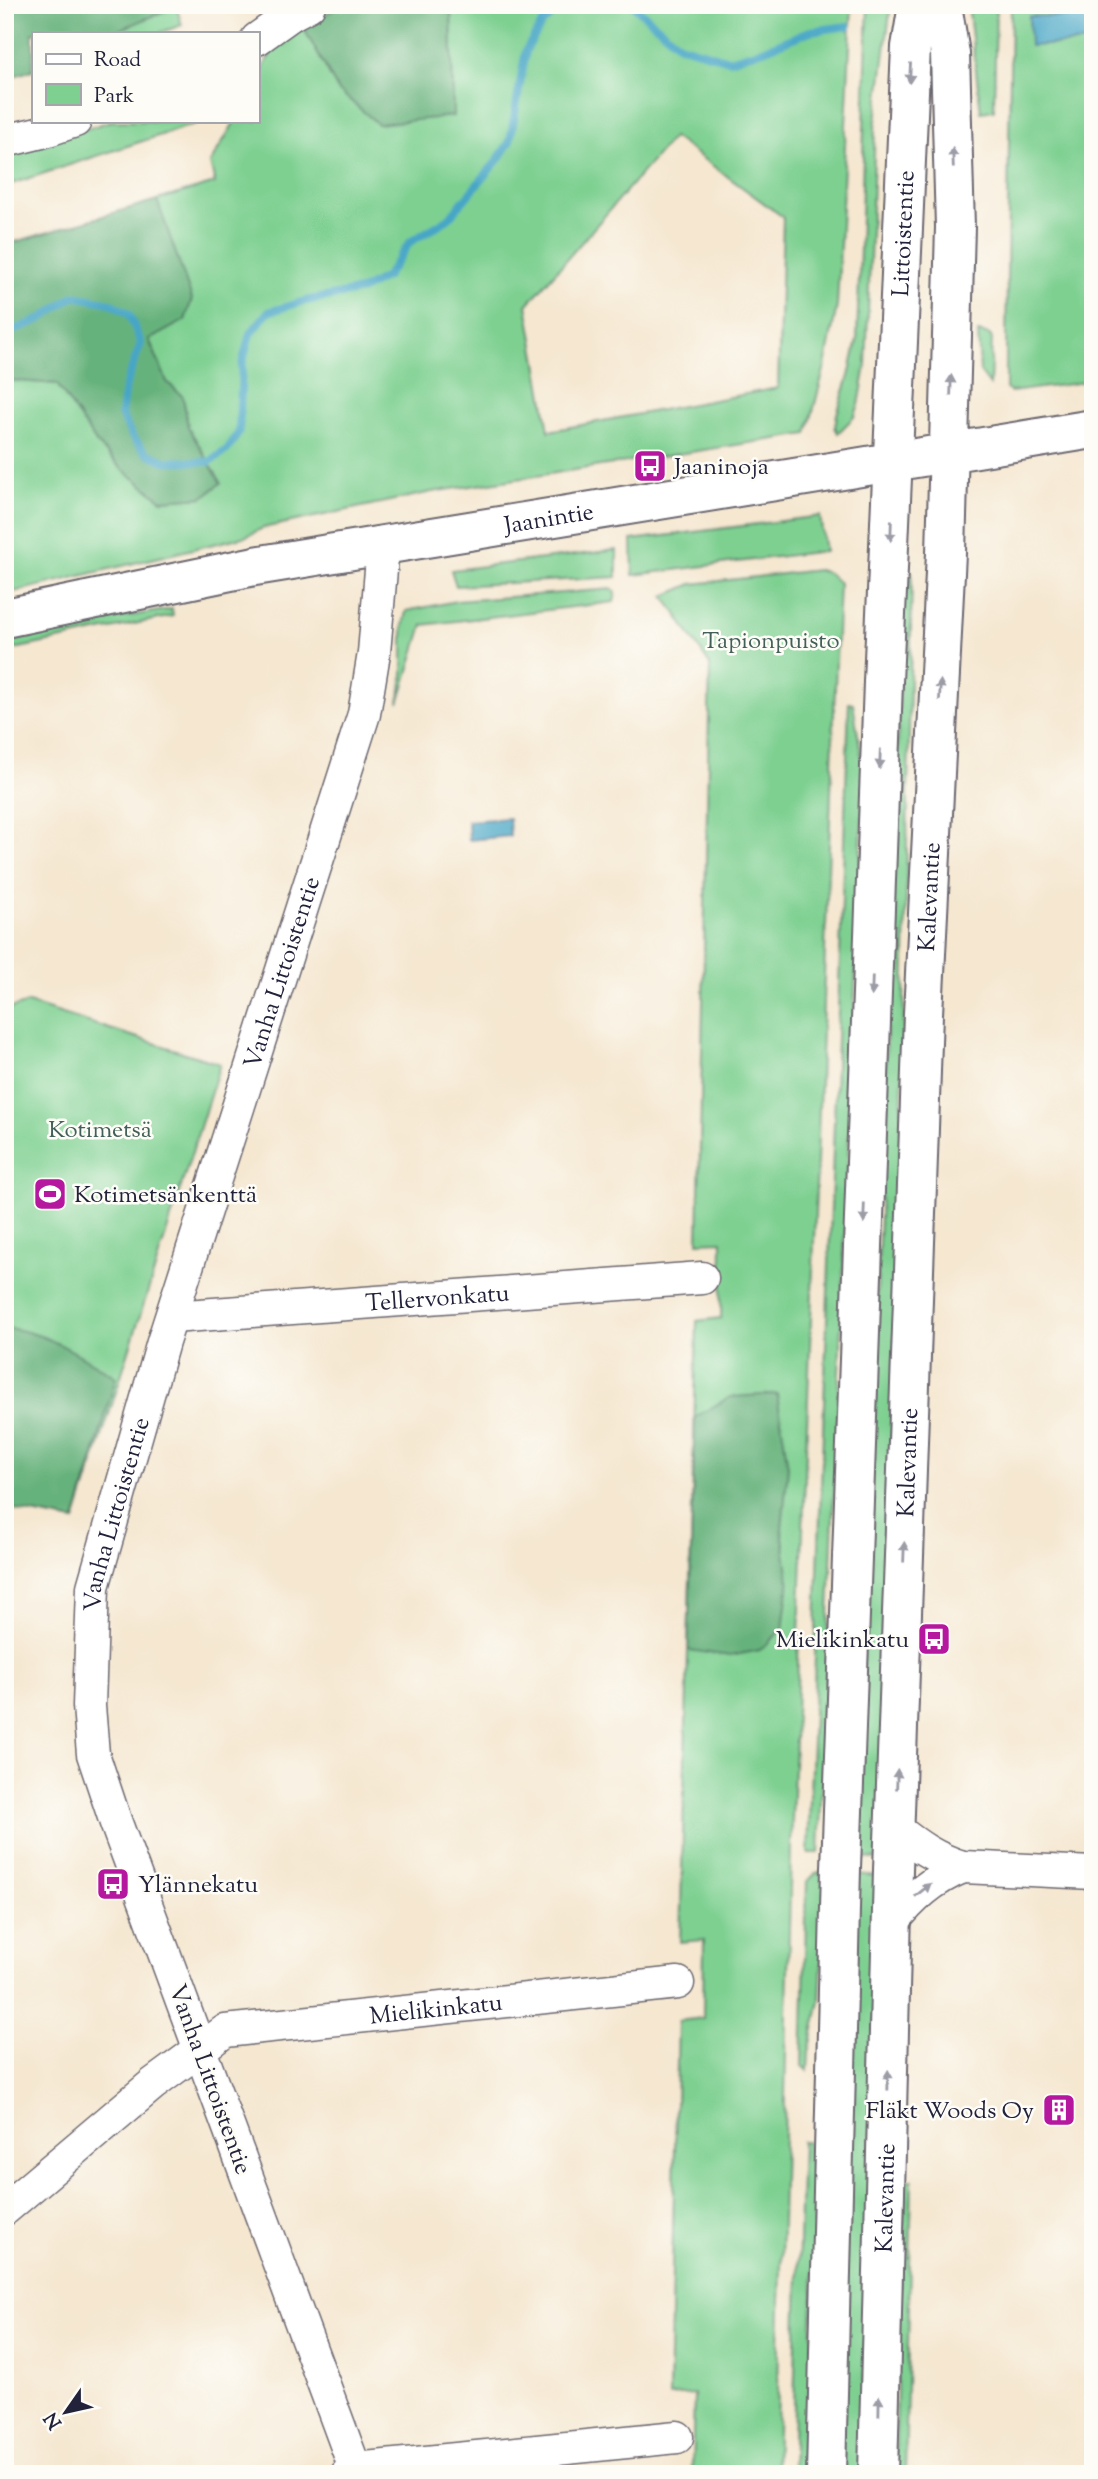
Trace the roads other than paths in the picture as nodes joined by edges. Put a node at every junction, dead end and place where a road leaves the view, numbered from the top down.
1 (309, 5) edge
2 (918, 5) edge
3 (942, 5) edge
4 (259, 38) edge
5 (72, 122) edge
6 (5, 141) edge
7 (1093, 429) edge
8 (949, 453) junction
9 (893, 463) junction
10 (383, 545) junction
11 (5, 618) edge
12 (702, 1278) dead end
13 (172, 1317) junction
14 (895, 1828) junction
15 (963, 1867) junction
16 (1093, 1872) edge
17 (892, 1923) junction
18 (678, 1983) dead end
19 (201, 2049) junction
20 (5, 2209) edge
21 (677, 2437) dead end
22 (353, 2472) edge
23 (826, 2474) edge
24 (878, 2474) edge

1 - 4 street
2 -> 9 main road, Littoistentie
8 -> 3 main road, Littoistentie
5 - 6 street
7 - 8 main road, Jaanintie
8 - 9 main road, Jaanintie
14 -> 8 main road, Kalevantie
9 - 10 main road, Jaanintie
9 -> 23 main road
10 - 11 main road, Jaanintie
10 - 13 street, Vanha Littoistentie
12 - 13 street, Tellervonkatu
13 - 19 street, Vanha Littoistentie
14 - 15 street
14 - 17 main road, Kalevantie
15 - 16 street
17 -> 15 street
24 -> 17 main road, Kalevantie
18 - 19 street, Mielikinkatu
19 - 20 street
19 - 22 street, Vanha Littoistentie
21 - 22 street

